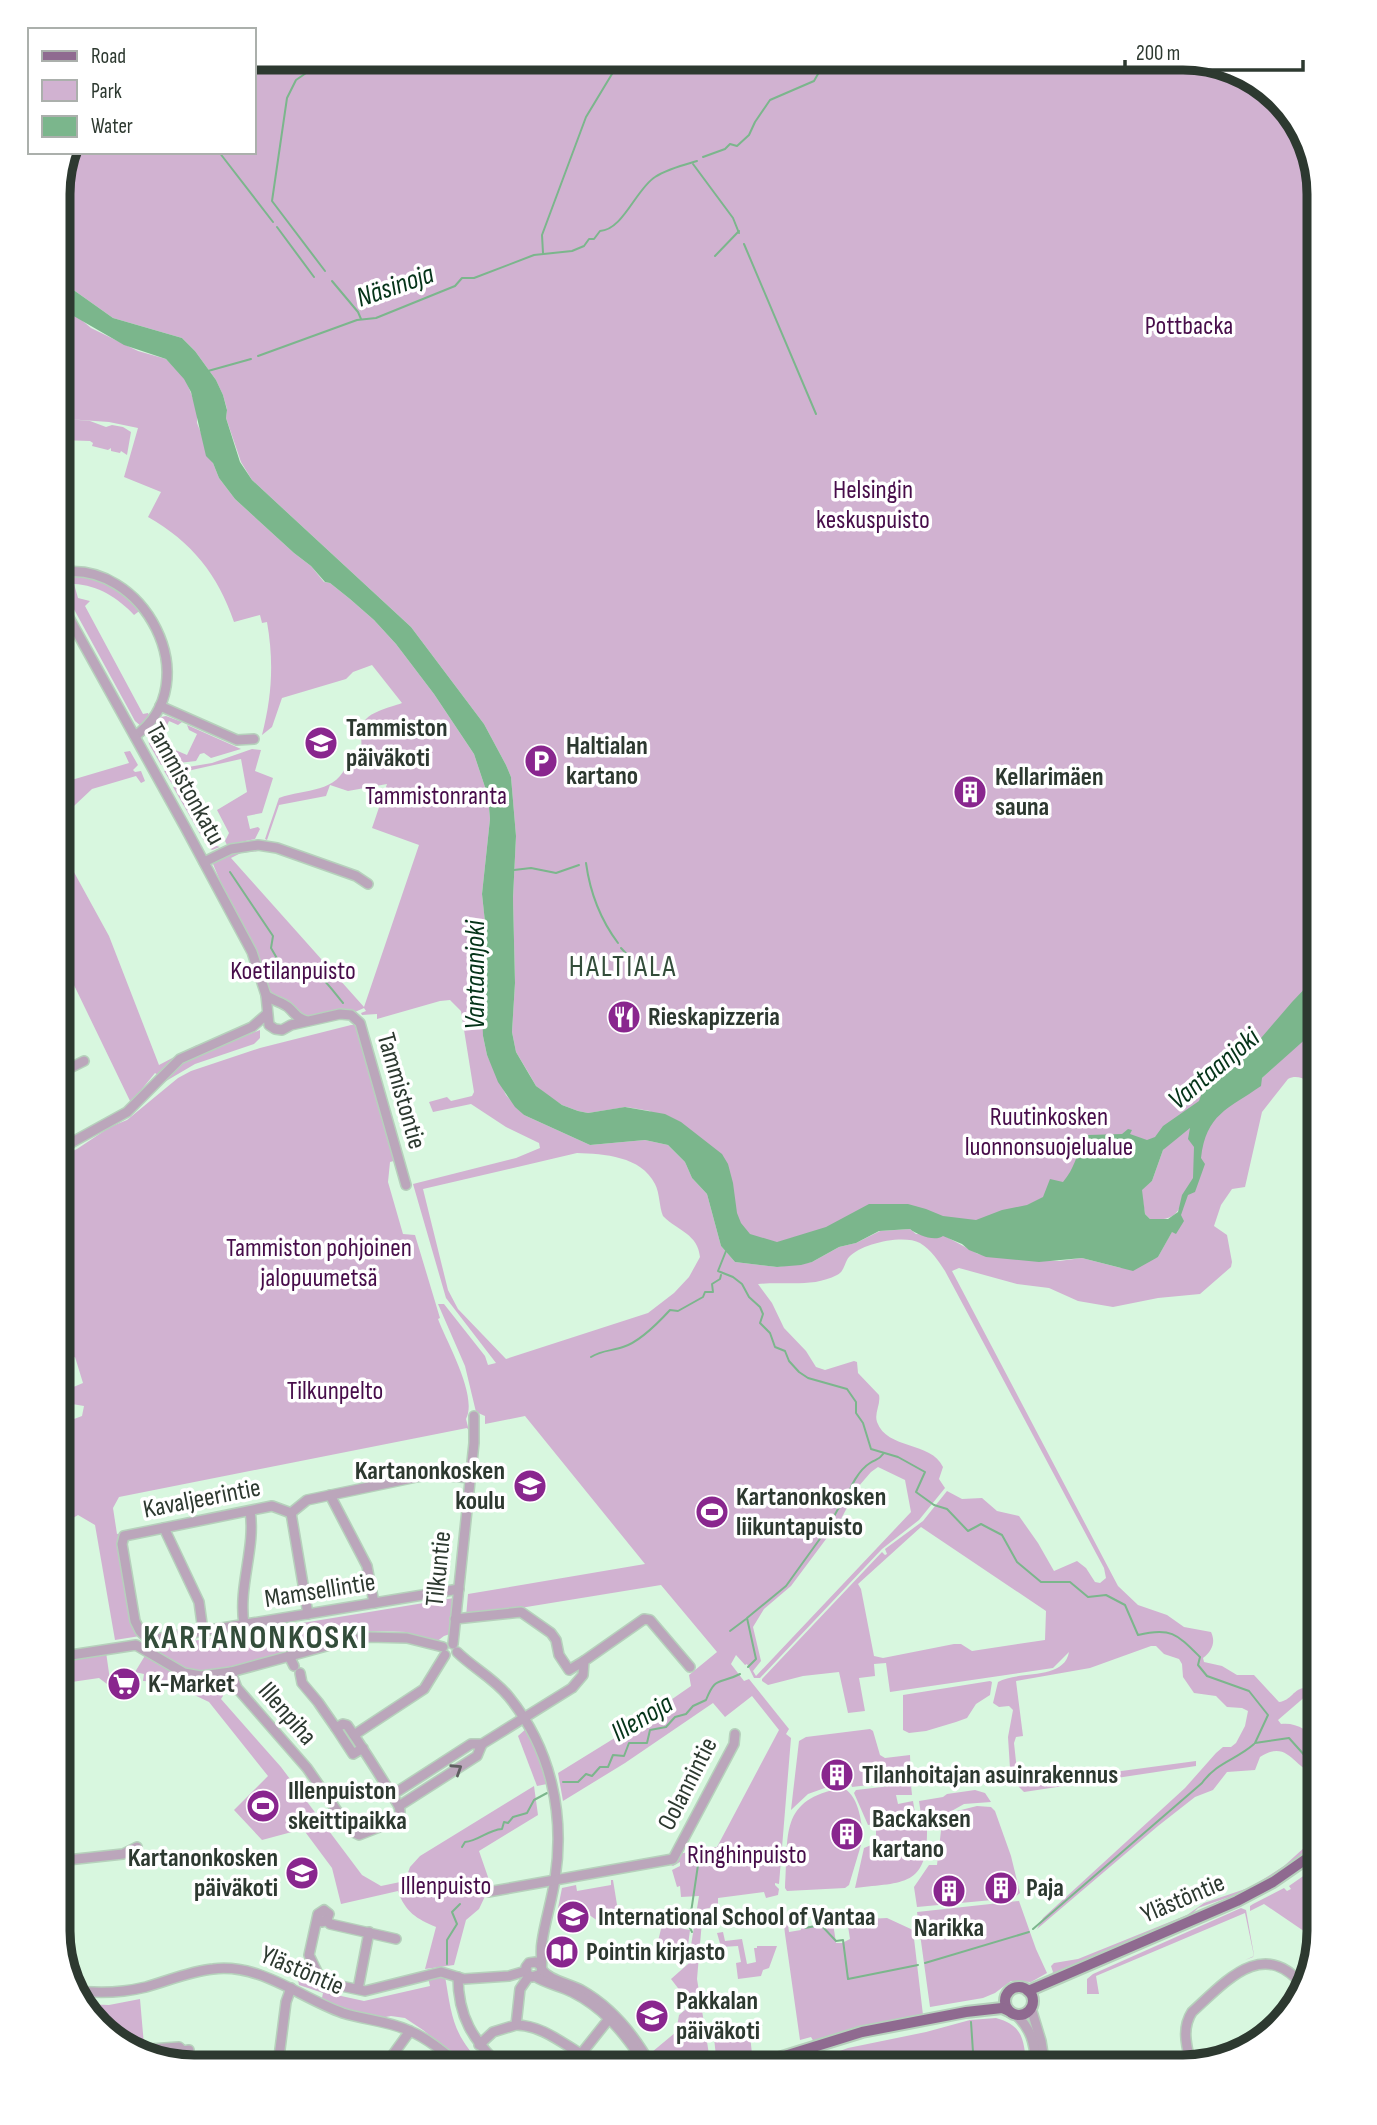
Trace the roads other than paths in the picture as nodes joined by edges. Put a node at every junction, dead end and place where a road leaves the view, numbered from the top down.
1 (70, 572) edge
2 (70, 620) edge
3 (160, 706) junction
4 (135, 736) junction
5 (254, 739) dead end
6 (204, 862) junction
7 (368, 884) dead end
8 (266, 995) junction
9 (278, 1004) junction
10 (267, 1013) junction
11 (292, 1013) junction
12 (307, 1021) junction
13 (291, 1025) junction
14 (252, 1027) junction
15 (273, 1028) junction
16 (84, 1061) dead end
17 (70, 1068) edge
18 (70, 1143) edge
19 (406, 1185) dead end
20 (474, 1416) dead end
21 (470, 1478) junction
22 (330, 1495) junction
23 (250, 1511) junction
24 (291, 1513) junction
25 (164, 1528) junction
26 (459, 1589) junction
27 (374, 1603) junction
28 (308, 1614) junction
29 (455, 1619) junction
30 (244, 1625) junction
31 (203, 1631) junction
32 (147, 1638) junction
33 (141, 1647) junction
34 (449, 1649) junction
35 (70, 1655) edge
36 (289, 1656) junction
37 (584, 1661) junction
38 (690, 1667) dead end
39 (569, 1670) junction
40 (230, 1672) junction
41 (578, 1683) junction
42 (524, 1718) junction
43 (335, 1728) junction
44 (735, 1734) dead end
45 (354, 1735) junction
46 (482, 1744) junction
47 (363, 1748) junction
48 (392, 1795) junction
49 (399, 1806) junction
50 (137, 1847) dead end
51 (1307, 1858) edge
52 (70, 1860) edge
53 (555, 1881) junction
54 (488, 1892) dead end
55 (369, 1932) junction
56 (396, 1938) dead end
57 (535, 1970) junction
58 (458, 1977) junction
59 (1058, 1979) junction
60 (1297, 1980) edge
61 (291, 1988) junction
62 (358, 1989) junction
63 (1028, 1991) junction
64 (86, 1992) edge
65 (1007, 1994) junction
66 (1032, 2006) junction
67 (966, 2012) junction
68 (1012, 2013) junction
69 (611, 2016) junction
70 (516, 2025) junction
71 (410, 2031) junction
72 (479, 2045) junction
73 (156, 2049) edge
74 (189, 2050) dead end
75 (581, 2054) joint
76 (279, 2055) edge
77 (393, 2055) edge
78 (446, 2055) edge
79 (489, 2055) edge
80 (639, 2055) edge
81 (788, 2055) edge
82 (1035, 2055) edge
83 (1043, 2055) edge
84 (1189, 2055) edge

1 - 3 street
2 - 4 street, Tammistonkatu
3 - 4 street
3 - 5 street
4 - 6 street, Tammistonkatu
6 - 7 street
6 - 8 street, Tammistonkatu
8 - 9 street
8 - 10 street, Tammistonkatu
9 - 10 street
9 - 11 street
10 - 14 street
10 - 15 street
11 - 12 street
11 - 13 street
12 - 13 street, Tammistontie
12 - 19 street, Tammistontie
13 - 15 street
14 - 15 street
14 - 18 street
16 - 17 street
20 - 21 street, Tilkuntie
21 - 22 street, Kavaljeerintie
21 - 26 street, Tilkuntie
22 - 24 street, Kavaljeerintie
22 - 27 street
23 - 24 street, Kavaljeerintie
23 - 25 street, Kavaljeerintie
23 - 30 street
24 - 28 street
25 - 31 street
25 - 32 street, Kavaljeerintie
26 - 27 street, Mamsellintie
26 - 29 street, Tilkuntie
27 - 28 street, Mamsellintie
28 - 30 street, Mamsellintie
29 - 34 street, Tilkuntie
29 - 39 street
30 - 31 street, Mamsellintie
31 - 32 street, Mamsellintie
32 - 33 street
33 - 35 street
33 - 40 street
34 - 36 street
34 - 42 street
34 - 45 street
36 - 40 street
36 - 43 street
37 - 38 street
37 - 39 street
37 - 41 street
39 - 41 street
40 - 49 street, Illenpiha
41 - 42 street, Illenpiha
42 - 46 street, Illenpiha
42 - 53 street
43 - 45 street
43 - 47 street
44 - 53 street, Oolannintie
45 - 47 street
46 - 48 street, Illenpiha
49 -> 46 street, Illenpiha
47 - 48 street
48 - 49 street
50 - 52 street
51 - 59 main road, Ylästöntie
53 - 54 street
53 - 57 street
55 - 56 street
55 - 62 street
55 - 62 street
57 - 58 street
57 - 69 street
57 - 70 street
58 - 62 street
58 - 72 street
59 - 63 main road, Ylästöntie
59 - 66 main road, Ylästöntie
60 - 84 street
61 - 64 street, Ylästöntie
61 - 71 street, Ylästöntie
61 - 76 street
63 - 65 main road
63 - 66 main road
65 - 67 main road
65 - 68 main road
66 - 68 main road
66 - 83 street
67 - 68 main road
67 - 81 main road
68 - 82 street
69 - 75 street
69 - 80 street
70 - 72 street
70 - 75 street
71 - 77 street
71 - 78 street, Ylästöntie
72 - 79 street
73 - 74 street

